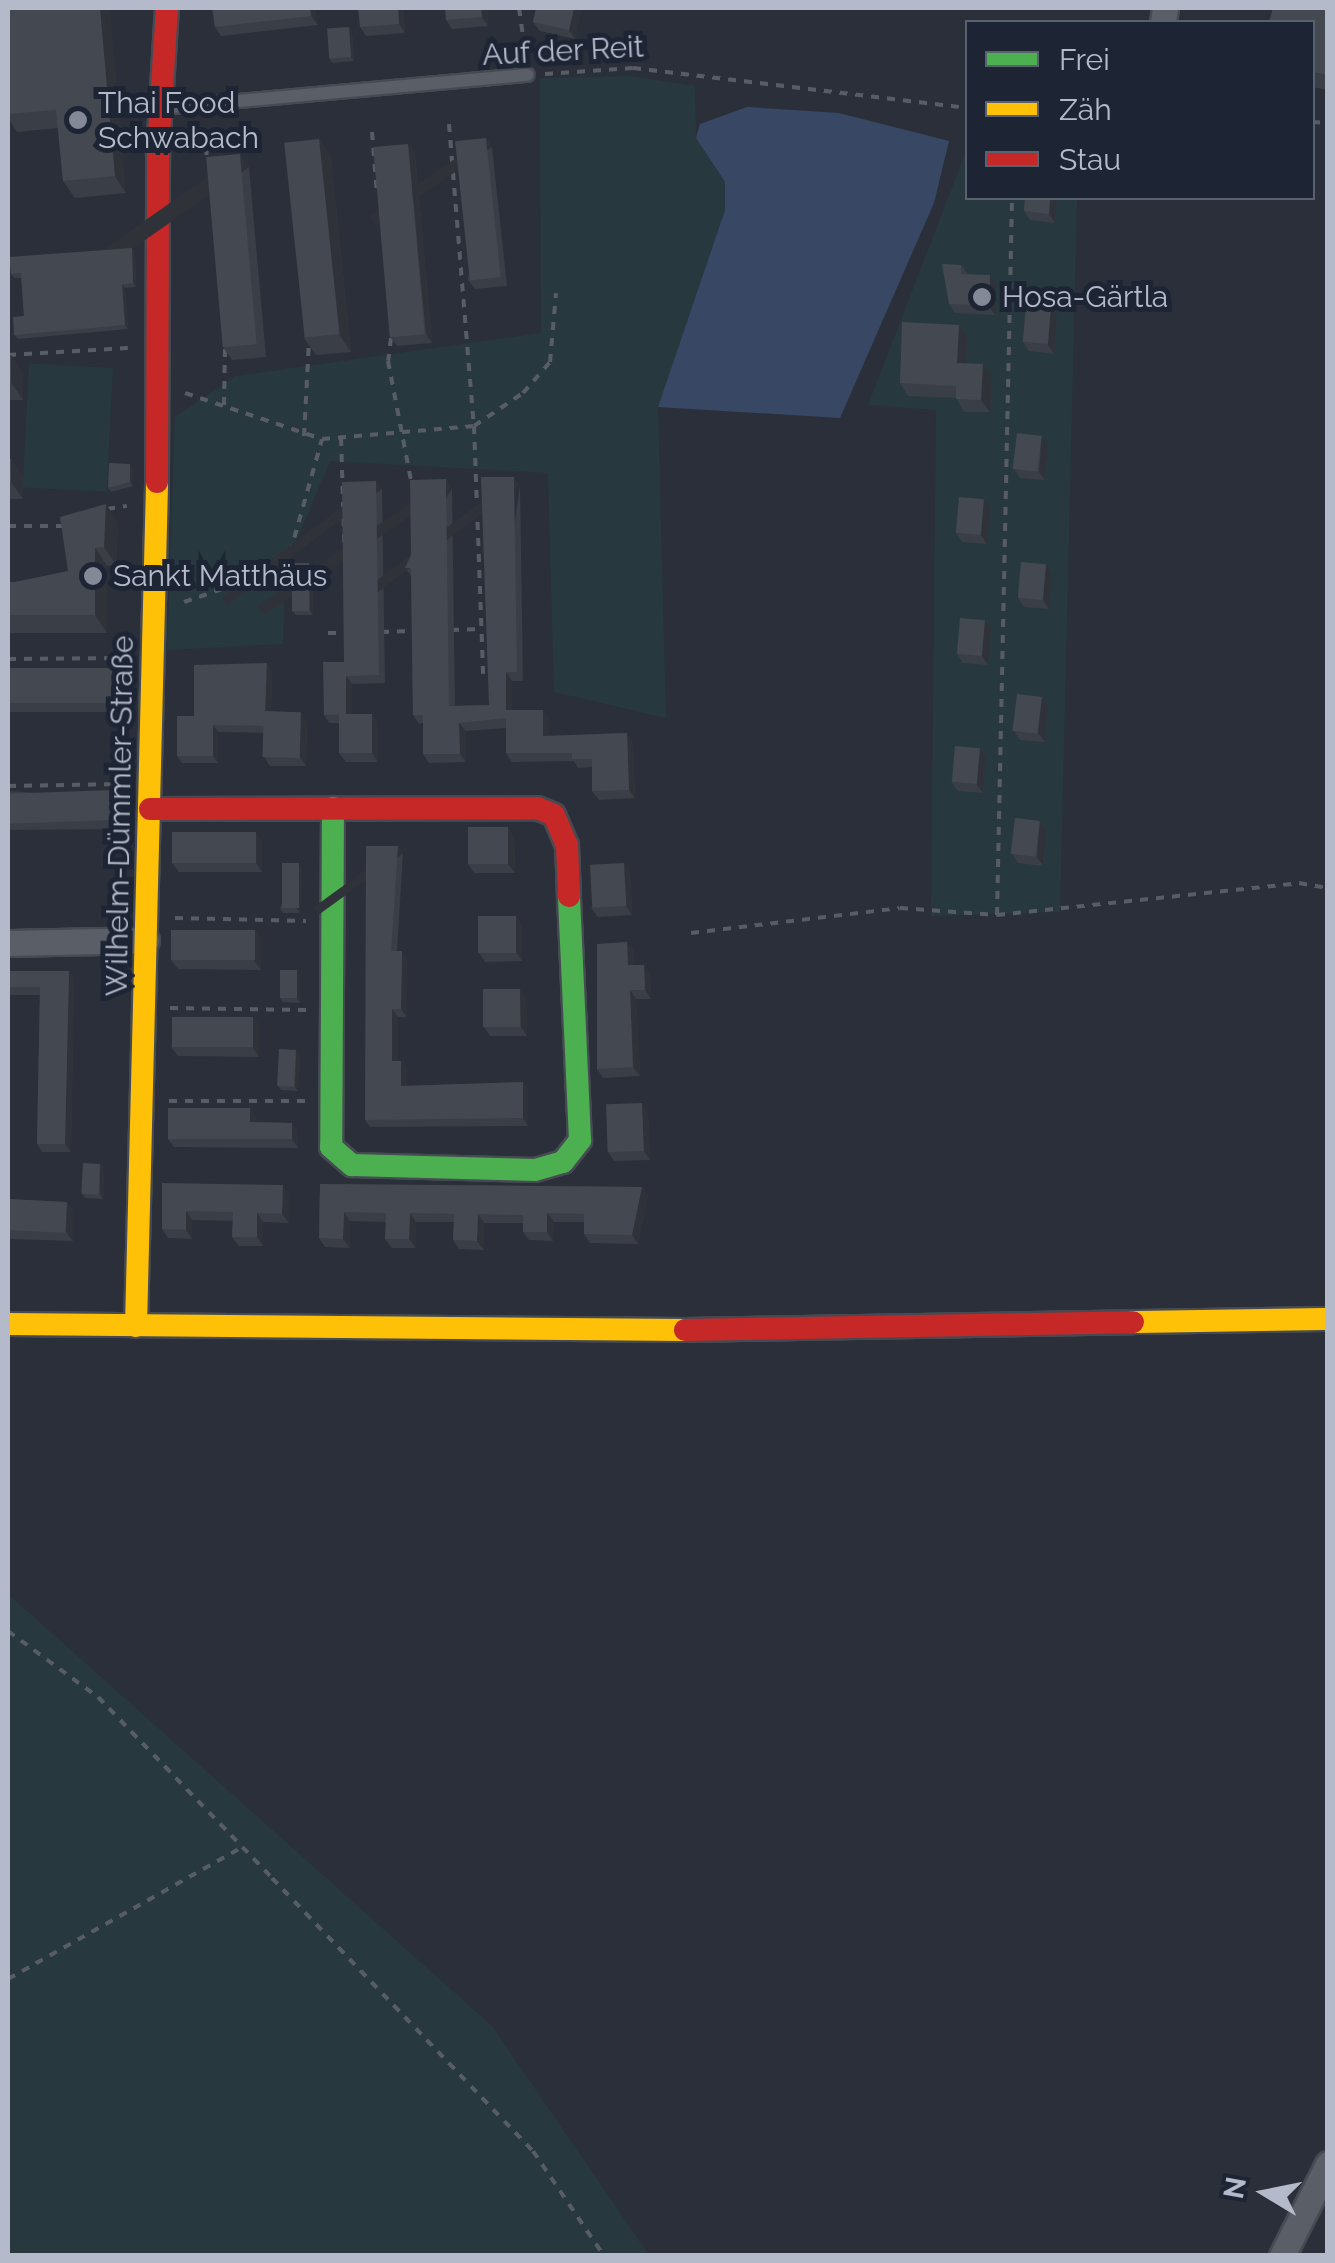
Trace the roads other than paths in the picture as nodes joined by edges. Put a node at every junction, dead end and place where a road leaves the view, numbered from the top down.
1 (167, 8) edge
2 (528, 75) road end
3 (160, 108) junction
4 (333, 808) junction
5 (150, 809) junction
6 (146, 929) junction
7 (8, 942) edge
8 (1328, 1319) edge
9 (8, 1324) edge
10 (136, 1326) junction
11 (1328, 2164) edge
12 (1322, 2192) edge
13 (1282, 2256) edge

1 - 3 street, Wilhelm-Dümmler-Straße
2 - 3 lane, Auf der Reit
3 - 5 street, Wilhelm-Dümmler-Straße
4 - 4 street
4 - 5 street
5 - 6 street, Wilhelm-Dümmler-Straße
6 - 7 street
6 - 10 street, Wilhelm-Dümmler-Straße
8 - 10 street
9 - 10 street
11 - 12 street
12 - 13 street

